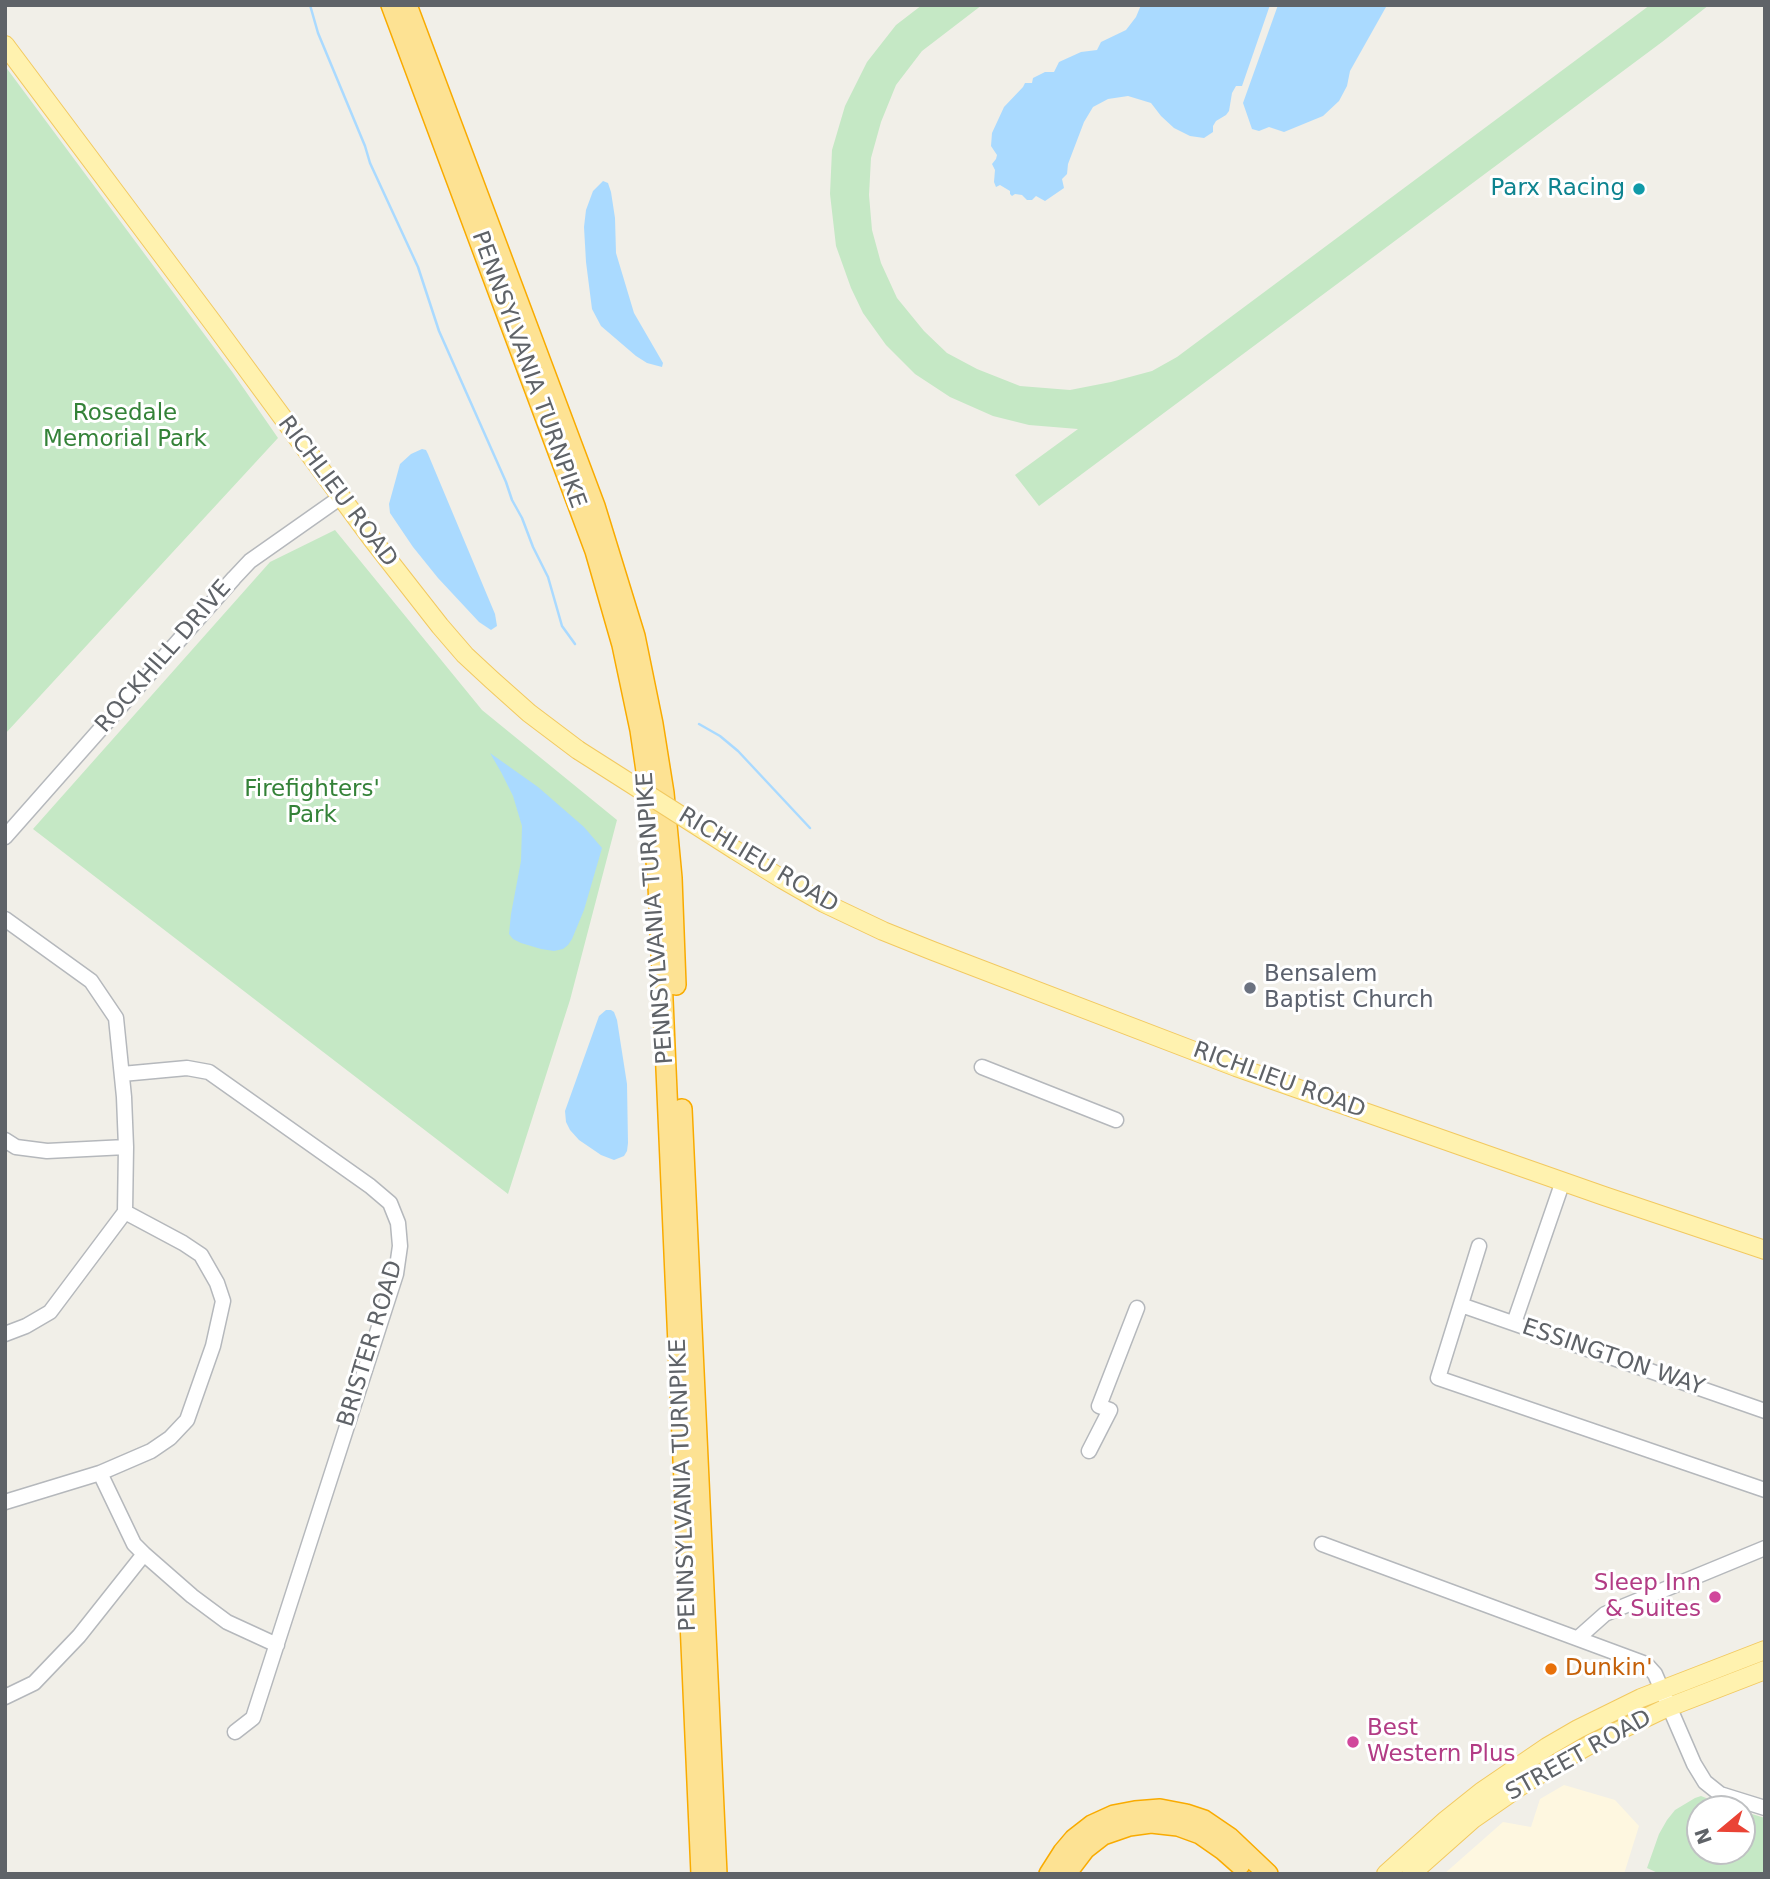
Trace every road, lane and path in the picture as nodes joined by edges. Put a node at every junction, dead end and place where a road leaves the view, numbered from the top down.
1 (391, 5) edge
2 (407, 5) edge
3 (5, 46) edge
4 (341, 497) junction
5 (5, 836) edge
6 (5, 919) edge
7 (982, 1067) dead end
8 (122, 1074) junction
9 (1116, 1120) dead end
10 (5, 1140) edge
11 (126, 1147) junction
12 (1563, 1181) junction
13 (125, 1212) junction
14 (1479, 1246) dead end
15 (1765, 1250) edge
16 (1461, 1305) junction
17 (1137, 1308) dead end
18 (1514, 1323) junction
19 (5, 1334) edge
20 (1765, 1411) edge
21 (1089, 1451) dead end
22 (100, 1473) junction
23 (1765, 1490) edge
24 (5, 1502) edge
25 (1322, 1544) dead end
26 (1765, 1548) edge
27 (144, 1554) junction
28 (1578, 1638) junction
29 (277, 1644) junction
30 (1765, 1650) edge
31 (1765, 1670) edge
32 (1662, 1690) junction
33 (5, 1697) edge
34 (1670, 1707) junction
35 (235, 1732) dead end
36 (712, 1751) junction
37 (1765, 1808) edge
38 (701, 1874) edge
39 (717, 1874) edge
40 (725, 1874) edge
41 (1049, 1874) edge
42 (1066, 1874) edge
43 (1250, 1874) edge
44 (1268, 1874) edge
45 (1386, 1874) edge
46 (1411, 1874) edge

1 - 38 highway, PENNSYLVANIA TURNPIKE
2 - 36 highway, PENNSYLVANIA TURNPIKE
3 - 4 main road, RICHLIEU ROAD
4 - 5 street, ROCKHILL DRIVE
4 - 12 main road, RICHLIEU ROAD, bridge
6 - 8 street
7 - 9 street
8 - 11 street
8 - 29 street, BRISTER ROAD
10 - 11 street
11 - 13 street
12 - 15 main road, RICHLIEU ROAD
12 - 18 street
13 - 19 street
13 - 22 street
14 - 16 street
16 - 18 street, ESSINGTON WAY
16 - 23 street
17 - 21 street
18 - 20 street, ESSINGTON WAY
22 - 24 street
22 - 27 street
25 - 28 street
26 - 28 street
27 - 29 street
27 - 33 street
28 - 32 street
29 - 35 street, BRISTER ROAD
30 - 32 main road, STREET ROAD
31 - 34 main road, STREET ROAD
32 - 34 street
32 - 45 main road, STREET ROAD
34 - 37 street
34 - 46 main road, STREET ROAD
36 - 39 highway, PENNSYLVANIA TURNPIKE
36 - 40 highway
41 - 44 highway
42 - 43 highway

